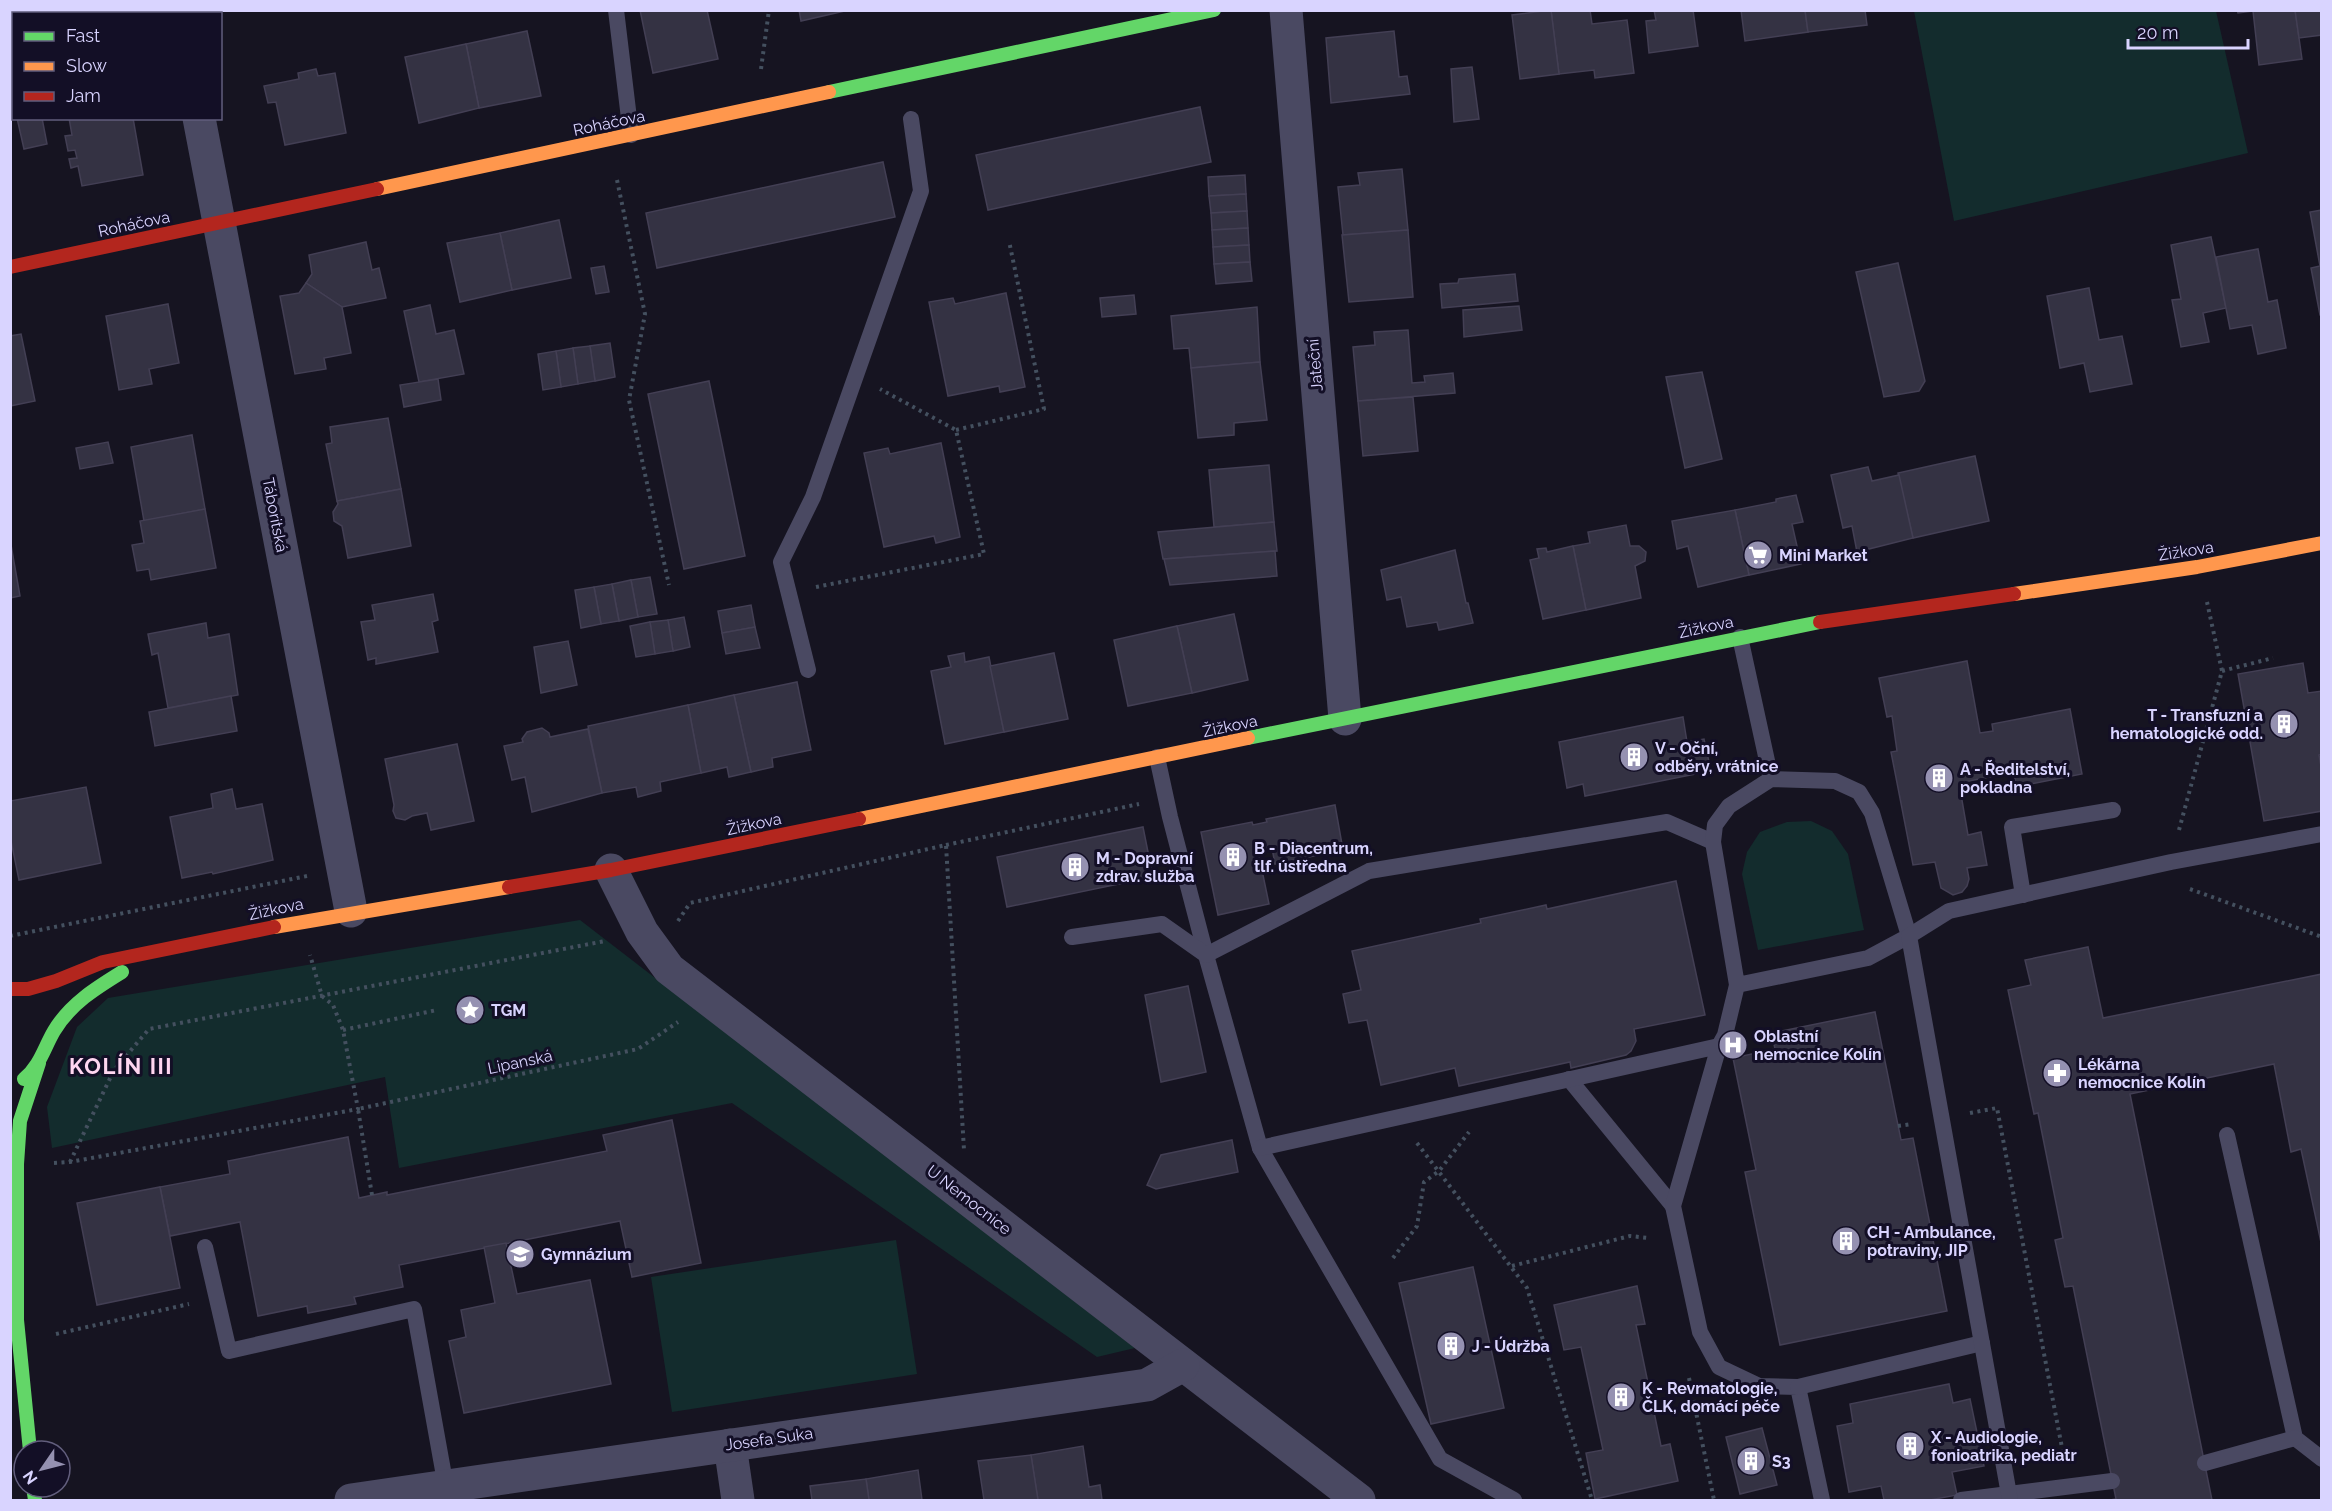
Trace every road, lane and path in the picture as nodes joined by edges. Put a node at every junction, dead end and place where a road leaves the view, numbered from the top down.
1 (616, 10) edge
2 (769, 10) edge
3 (1215, 10) edge
4 (1286, 10) edge
5 (761, 70) dead end
6 (911, 119) dead end
7 (199, 120) edge
8 (631, 135) junction
9 (617, 180) dead end
10 (219, 223) junction
11 (1010, 241) dead end
12 (10, 267) edge
13 (855, 376) junction
14 (956, 430) junction
15 (2322, 543) edge
16 (669, 585) dead end
17 (789, 592) junction
18 (2214, 630) dead end
19 (1740, 637) junction
20 (2273, 658) dead end
21 (808, 670) dead end
22 (2222, 670) junction
23 (1345, 719) junction
24 (1157, 757) junction
25 (1771, 779) junction
26 (1166, 798) junction
27 (2113, 810) dead end
28 (2322, 834) edge
29 (1713, 842) junction
30 (946, 844) junction
31 (2171, 862) junction
32 (611, 870) junction
33 (2136, 870) junction
34 (291, 879) dead end
35 (2023, 895) junction
36 (351, 911) junction
37 (301, 921) junction
38 (642, 932) junction
39 (10, 936) edge
40 (1909, 936) junction
41 (2322, 936) edge
42 (1072, 937) dead end
43 (584, 947) dead end
44 (147, 953) junction
45 (1206, 956) junction
46 (1737, 985) junction
47 (10, 991) edge
48 (322, 996) junction
49 (32, 1005) dead end
50 (437, 1010) dead end
51 (42, 1021) dead end
52 (679, 1021) dead end
53 (343, 1030) junction
54 (1719, 1046) junction
55 (41, 1059) junction
56 (1569, 1079) junction
57 (10, 1086) edge
58 (1497, 1095) junction
59 (357, 1109) junction
60 (1399, 1117) junction
61 (1942, 1118) junction
62 (1899, 1126) dead end
63 (2227, 1135) dead end
64 (1260, 1148) junction
65 (1439, 1172) junction
66 (372, 1195) dead end
67 (966, 1198) junction
68 (1673, 1206) junction
69 (1651, 1238) dead end
70 (206, 1247) dead end
71 (1392, 1258) dead end
72 (1512, 1266) junction
73 (10, 1272) edge
74 (214, 1290) junction
75 (10, 1308) edge
76 (18, 1341) junction
77 (1982, 1343) junction
78 (1183, 1365) junction
79 (1689, 1375) dead end
80 (1798, 1387) junction
81 (2295, 1438) junction
82 (29, 1439) edge
83 (730, 1445) junction
84 (2322, 1459) edge
85 (2205, 1463) dead end
86 (2112, 1481) dead end
87 (446, 1487) junction
88 (2032, 1491) junction
89 (2010, 1497) edge
90 (351, 1500) edge
91 (738, 1500) edge
92 (1359, 1500) edge
93 (1514, 1500) edge
94 (1592, 1500) edge
95 (1714, 1500) edge
96 (1822, 1500) edge
97 (1961, 1500) edge

1 - 8 lane
2 - 5 path
3 - 8 street, Roháčova
4 - 23 street, Jateční
6 - 13 lane
7 - 10 street, Táboritská
8 - 10 street, Roháčova
9 - 16 path
10 - 12 street, Roháčova
10 - 36 street, Táboritská
11 - 14 path
13 - 14 path
13 - 17 lane
14 - 17 path
15 - 19 street, Žižkova
17 - 21 lane
18 - 22 path
19 - 23 street, Žižkova
19 - 25 lane
20 - 22 path
22 - 31 path
23 - 24 street, Žižkova
24 - 26 lane
24 - 32 street, Žižkova
25 - 29 lane
25 - 40 lane
26 - 30 path
26 - 45 lane
27 - 35 lane
28 - 31 lane
29 - 45 lane
29 - 46 lane
30 - 38 path
30 - 67 path
31 - 33 lane
32 - 36 street, Žižkova
32 - 38 street, U Nemocnice
33 - 35 lane
33 - 41 path
34 - 39 path
35 - 40 lane
36 - 37 street, Žižkova
37 - 44 street, Žižkova
37 - 48 path
38 - 67 street, U Nemocnice
40 - 46 lane
40 - 61 lane
42 - 45 lane
43 - 48 path
44 - 47 street, Žižkova
44 - 55 street, Žižkova
45 - 64 lane
46 - 54 lane
47 - 49 street, Žižkova
48 - 53 path
48 - 59 path, Lipanská
50 - 53 path
51 - 55 street
52 - 59 path, Lipanská
53 - 59 path
54 - 56 lane
54 - 68 lane
55 - 57 street, Žižkova
55 - 76 street
56 - 58 lane
56 - 68 lane
58 - 60 lane
58 - 65 path
59 - 66 path
60 - 64 lane
60 - 65 path
61 - 62 path
61 - 77 lane
61 - 88 path
63 - 81 lane
64 - 93 lane
65 - 71 path
65 - 72 path
67 - 78 street, U Nemocnice
68 - 80 lane
69 - 72 path
70 - 74 lane
72 - 94 path
73 - 76 street
74 - 76 path
74 - 87 lane
75 - 76 street
76 - 82 street
77 - 80 lane
77 - 89 lane
78 - 83 street, Josefa Suka
78 - 92 street, U Nemocnice
79 - 95 path
80 - 96 lane
81 - 84 lane
81 - 85 lane
83 - 87 street, Josefa Suka
83 - 91 street
86 - 88 lane
87 - 90 street, Josefa Suka
88 - 89 lane
89 - 97 lane

